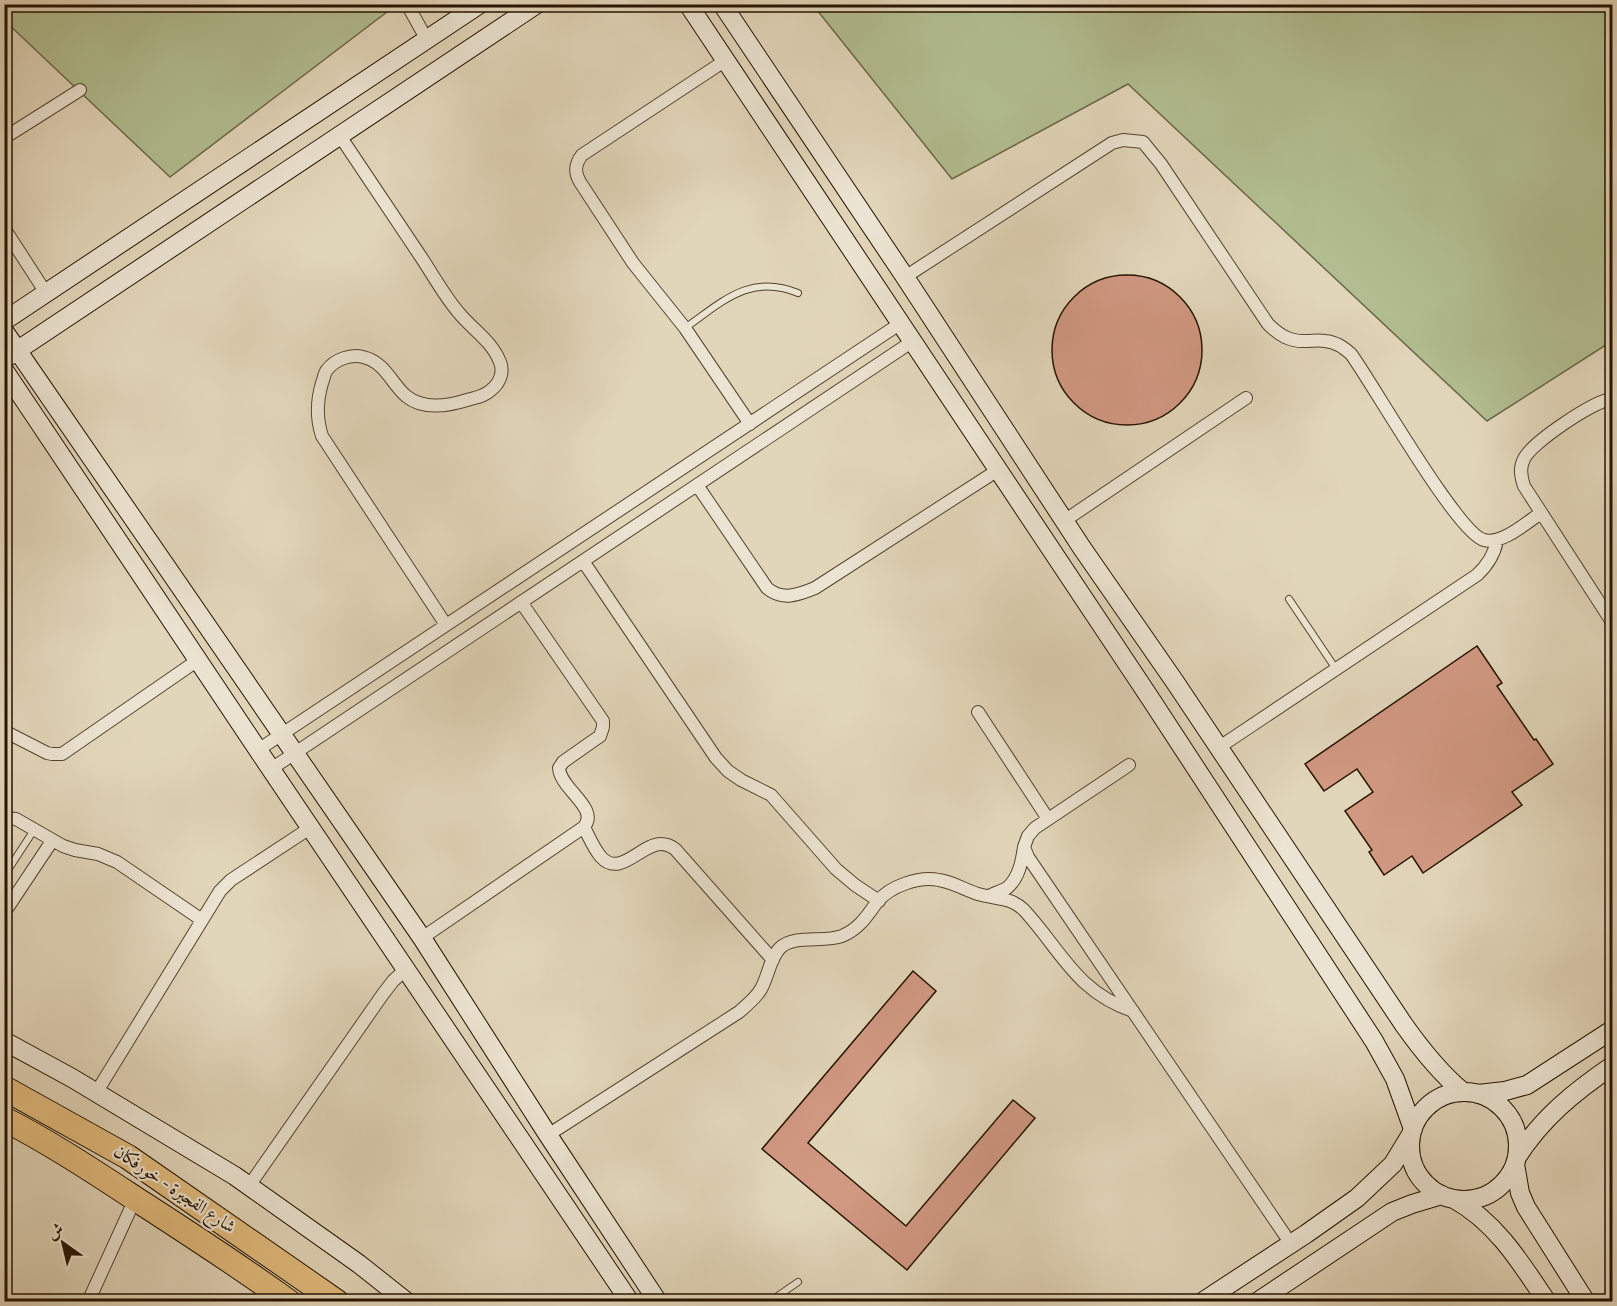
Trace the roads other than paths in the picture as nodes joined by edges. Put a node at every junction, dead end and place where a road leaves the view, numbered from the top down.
1 (407, 4) edge
2 (480, 4) edge
3 (537, 4) edge
4 (688, 4) edge
5 (722, 4) edge
6 (738, 28) junction
7 (427, 40) junction
8 (721, 53) junction
9 (80, 90) dead end
10 (340, 136) junction
11 (4, 138) edge
12 (4, 228) edge
13 (904, 277) junction
14 (46, 293) junction
15 (798, 293) dead end
16 (4, 321) edge
17 (901, 323) junction
18 (685, 328) junction
19 (4, 331) edge
20 (913, 341) junction
21 (11, 355) edge
22 (4, 370) edge
23 (815, 381) junction
24 (1246, 398) dead end
25 (1612, 399) edge
26 (822, 400) junction
27 (750, 424) junction
28 (998, 470) junction
29 (697, 485) junction
30 (1541, 513) junction
31 (1064, 521) junction
32 (1497, 541) junction
33 (583, 561) junction
34 (1289, 599) dead end
35 (520, 603) junction
36 (1612, 622) edge
37 (446, 625) junction
38 (403, 654) junction
39 (198, 660) junction
40 (1336, 669) junction
41 (409, 677) junction
42 (978, 712) dead end
43 (1204, 727) junction
44 (4, 731) edge
45 (281, 735) junction
46 (1176, 737) junction
47 (1218, 748) junction
48 (258, 750) junction
49 (294, 754) junction
50 (1129, 765) dead end
51 (271, 770) junction
52 (4, 818) edge
53 (1048, 819) junction
54 (310, 828) junction
55 (584, 828) junction
56 (33, 830) junction
57 (52, 841) junction
58 (1024, 847) junction
59 (1296, 864) junction
60 (1262, 868) junction
61 (4, 876) edge
62 (988, 896) junction
63 (879, 901) junction
64 (4, 913) edge
65 (202, 920) junction
66 (422, 938) junction
67 (773, 960) junction
68 (406, 969) junction
69 (1133, 1011) junction
70 (1612, 1030) edge
71 (4, 1041) edge
72 (1612, 1066) edge
73 (4, 1088) edge
74 (96, 1093) junction
75 (1470, 1093) junction
76 (4, 1119) edge
77 (1411, 1132) junction
78 (548, 1135) junction
79 (1516, 1160) junction
80 (249, 1186) junction
81 (1448, 1197) junction
82 (135, 1199) junction
83 (1291, 1244) junction
84 (1234, 1281) junction
85 (798, 1282) dead end
86 (88, 1302) edge
87 (289, 1302) edge
88 (337, 1302) edge
89 (407, 1302) edge
90 (630, 1302) edge
91 (658, 1302) edge
92 (769, 1302) edge
93 (1202, 1302) edge
94 (1249, 1302) edge
95 (1257, 1302) edge
96 (1547, 1302) edge
97 (1586, 1302) edge

1 - 7 street
2 - 7 street
3 - 10 street
4 - 8 street
5 - 6 street
6 - 8 street
6 - 13 street
7 - 14 street
8 - 17 street
8 - 18 street
9 - 11 street
10 - 21 street
10 - 37 street
12 - 14 street
13 - 31 street
13 - 32 street
14 - 16 street
15 - 18 lane
17 - 20 street
17 - 23 street
18 - 27 street
19 - 21 street
20 - 26 street
20 - 28 street
21 - 45 street
22 - 39 street
23 - 26 street
23 - 27 street
24 - 31 street
25 - 30 street
26 - 29 street
27 - 37 street
28 - 29 street
28 - 46 street
29 - 33 street
30 - 32 street
30 - 36 street
31 - 43 street
32 - 40 street
33 - 35 street
33 - 63 street
34 - 40 lane
35 - 41 street
35 - 55 street
37 - 38 street
38 - 41 street
38 - 45 street
39 - 44 street
39 - 48 street
40 - 47 street
41 - 49 street
42 - 53 street
43 - 46 street
43 - 47 street
45 - 48 street
45 - 49 street
46 - 60 street
47 - 59 street
48 - 51 street
49 - 51 street
49 - 66 street
50 - 53 street
51 - 54 street
52 - 56 street
53 - 58 street
54 - 65 street
54 - 68 street
55 - 66 street
55 - 67 street
56 - 57 street
56 - 61 lane
57 - 64 street
57 - 65 street
58 - 62 street
58 - 69 street
59 - 60 street
59 - 75 street
60 - 77 street
62 - 63 street
62 - 69 street
63 - 67 street
65 - 74 street
66 - 78 street
67 - 78 street
68 - 80 street
68 - 90 street
69 - 83 street
70 - 75 street
71 - 74 street
72 - 79 street
73 - 88 highway, شارع الفجيرة - خورفكان
74 - 80 street
75 - 77 street
75 - 79 street
76 - 82 highway, شارع الفجيرة - خورفكان
77 - 81 street
77 - 83 street
78 - 91 street
79 - 81 street
79 - 97 street
80 - 89 street
81 - 95 street
81 - 96 street
82 - 86 street
82 - 87 highway, شارع الفجيرة - خورفكان
83 - 84 street
84 - 93 street
84 - 94 street
85 - 92 lane

